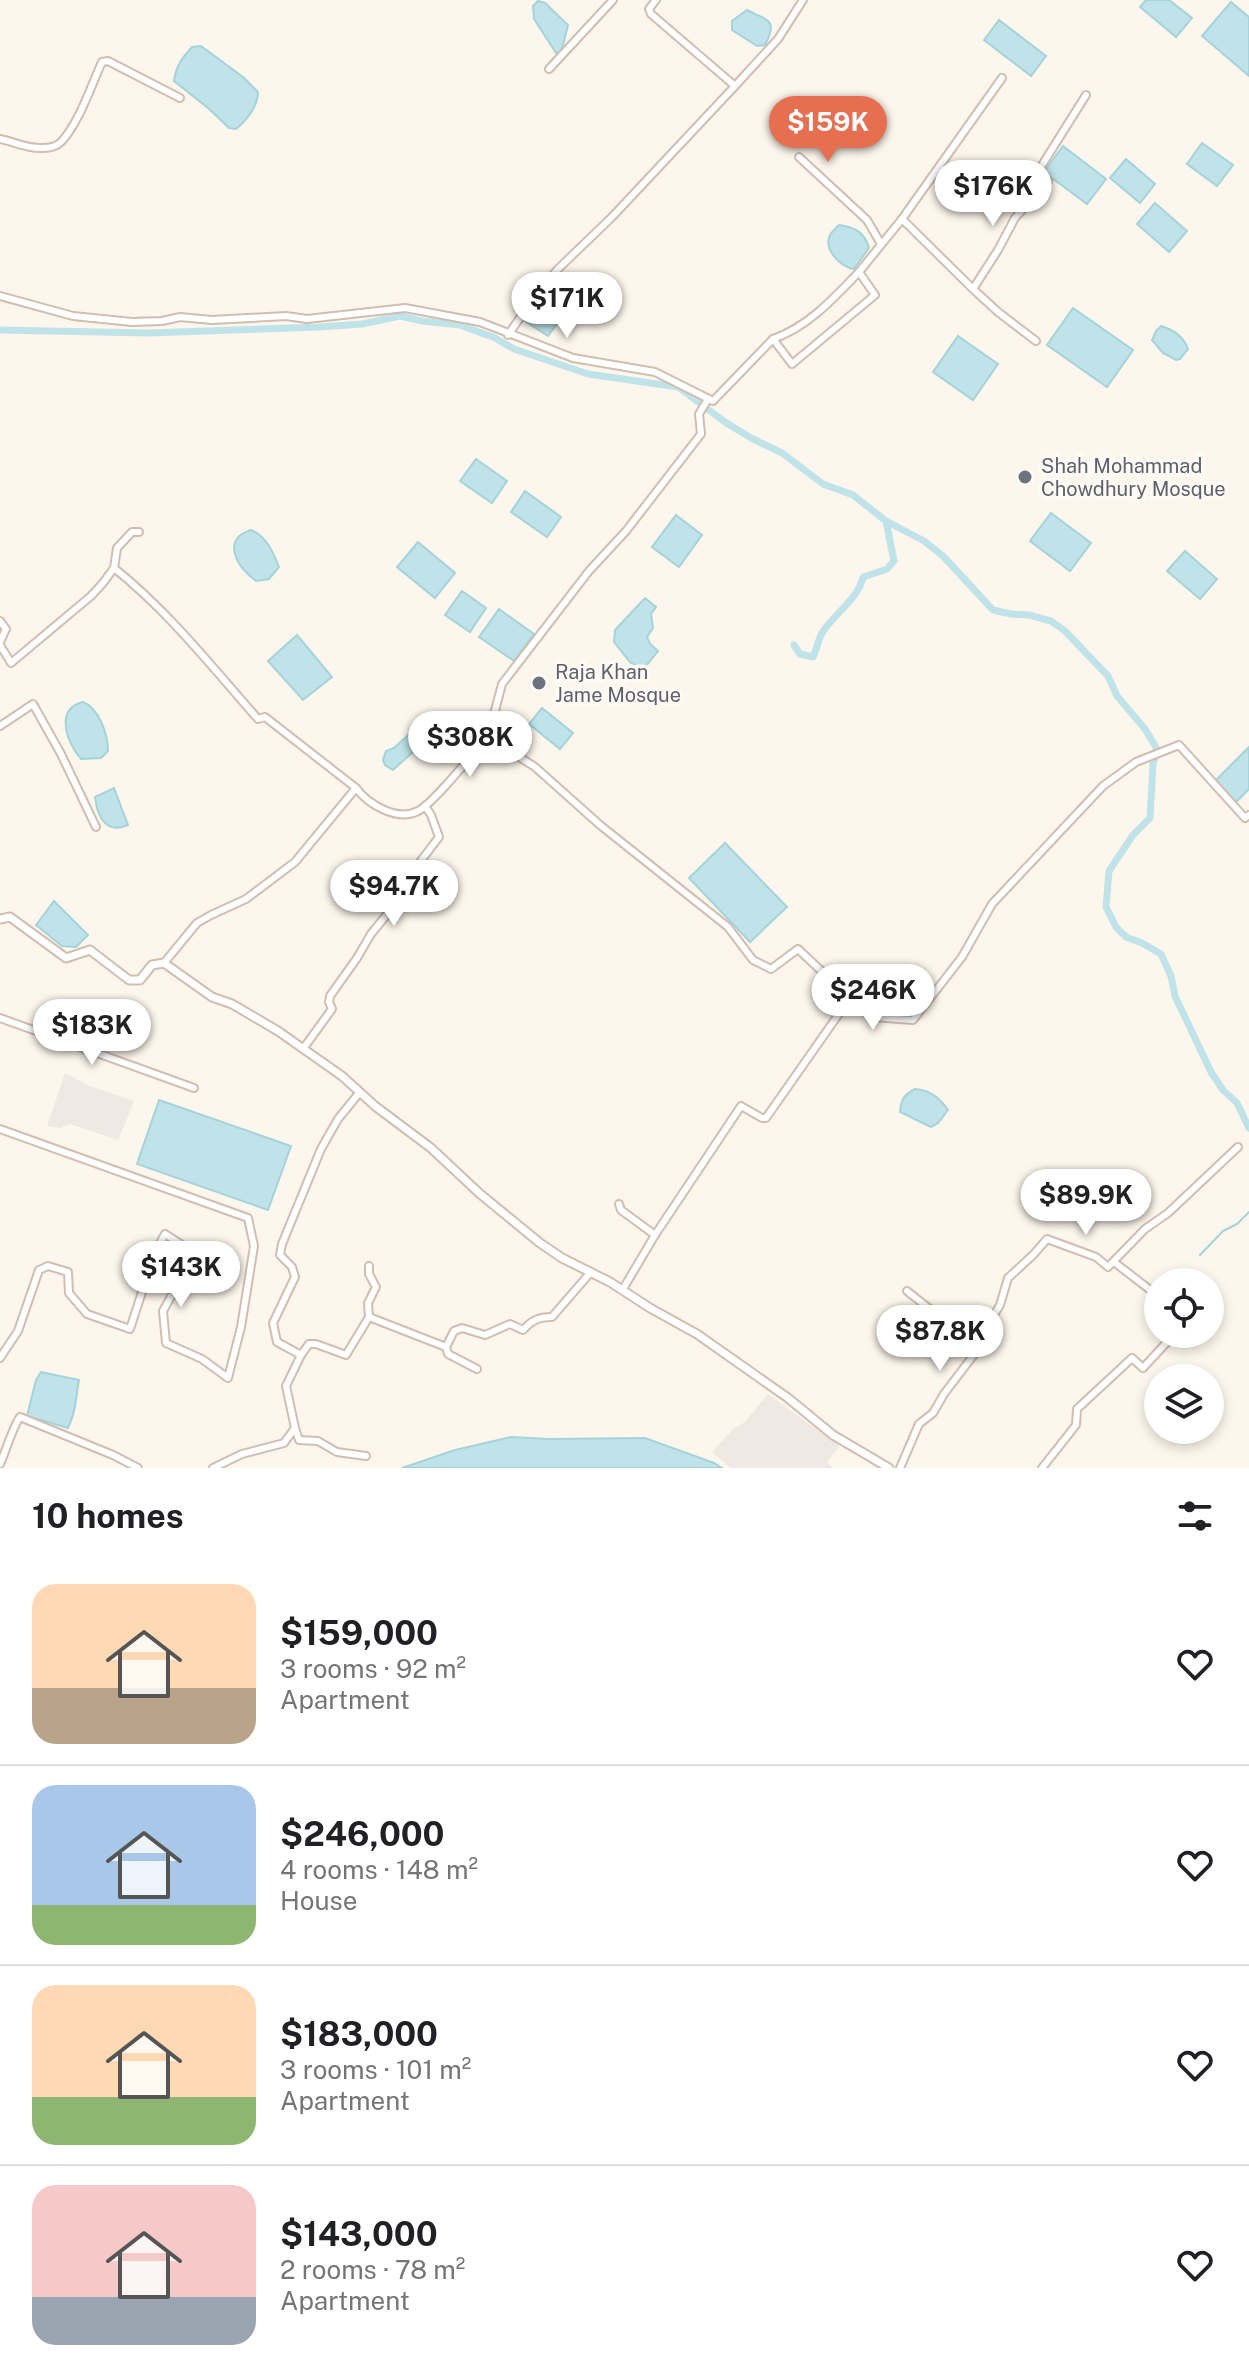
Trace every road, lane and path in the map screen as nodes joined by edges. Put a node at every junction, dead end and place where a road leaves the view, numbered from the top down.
1 (613, 0) edge
2 (656, 0) edge
3 (803, 0) edge
4 (549, 69) dead end
5 (1002, 78) dead end
6 (735, 86) junction
7 (1086, 95) dead end
8 (180, 98) dead end
9 (0, 139) edge
10 (799, 157) dead end
11 (902, 219) junction
12 (881, 244) junction
13 (859, 272) junction
14 (973, 289) junction
15 (0, 296) edge
16 (508, 335) junction
17 (773, 339) junction
18 (1036, 341) dead end
19 (708, 399) junction
20 (139, 532) dead end
21 (114, 568) junction
22 (0, 621) edge
23 (0, 643) edge
24 (0, 726) edge
25 (488, 737) junction
26 (356, 788) junction
27 (425, 806) junction
28 (1249, 815) edge
29 (96, 827) dead end
30 (0, 919) edge
31 (164, 963) junction
32 (850, 998) junction
33 (0, 1018) edge
34 (303, 1049) junction
35 (194, 1088) dead end
36 (360, 1092) junction
37 (0, 1129) edge
38 (1238, 1147) dead end
39 (619, 1204) dead end
40 (655, 1235) junction
41 (1114, 1262) junction
42 (369, 1266) dead end
43 (591, 1272) junction
44 (1144, 1285) edge
45 (623, 1289) junction
46 (907, 1291) dead end
47 (369, 1317) junction
48 (446, 1347) junction
49 (979, 1348) junction
50 (1162, 1348) edge
51 (301, 1355) junction
52 (0, 1358) edge
53 (477, 1369) dead end
54 (295, 1428) junction
55 (366, 1456) dead end
56 (0, 1464) edge
57 (138, 1468) edge
58 (213, 1468) edge
59 (889, 1468) edge
60 (900, 1468) edge
61 (1042, 1468) edge

1 - 4 street
2 - 6 street
3 - 6 street
5 - 11 street
6 - 16 street
7 - 14 street
8 - 9 street
10 - 12 street
11 - 12 street
11 - 14 street
12 - 13 street
13 - 17 street
13 - 17 street
14 - 18 street
15 - 16 street
16 - 19 street
17 - 19 street
19 - 25 street
20 - 21 street
21 - 23 street
21 - 26 street
22 - 23 street
24 - 29 street
25 - 27 street
25 - 32 street
26 - 27 street
26 - 31 street
27 - 34 street
28 - 32 street
30 - 31 street
31 - 34 street
32 - 40 street
33 - 35 street
34 - 36 street
36 - 43 street
36 - 51 street
37 - 52 street
38 - 41 street
39 - 40 street
40 - 45 street
41 - 44 street
41 - 49 street
42 - 47 street
43 - 45 street
43 - 48 street
45 - 59 street
46 - 49 street
47 - 48 street
47 - 51 street
48 - 53 street
49 - 60 street
50 - 61 street
51 - 54 street
54 - 55 street
54 - 58 street
56 - 57 street

